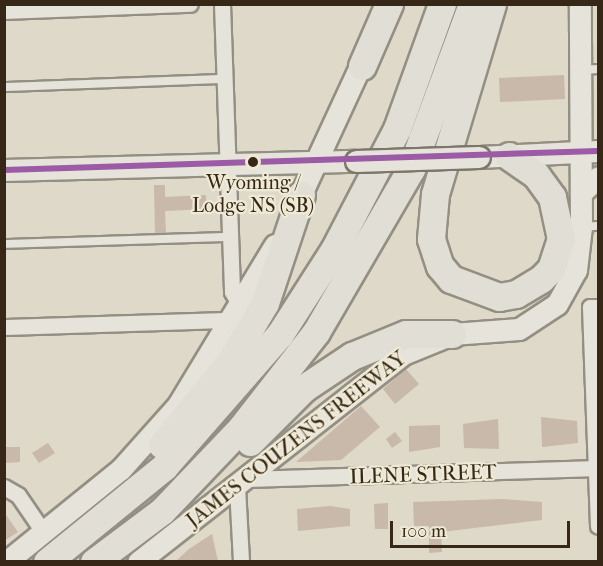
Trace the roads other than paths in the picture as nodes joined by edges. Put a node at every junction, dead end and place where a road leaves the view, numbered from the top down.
1 (190, 4) edge
2 (222, 4) edge
3 (383, 4) edge
4 (389, 4) edge
5 (442, 4) edge
6 (472, 4) edge
7 (492, 4) edge
8 (580, 4) edge
9 (4, 11) edge
10 (362, 66) junction
11 (589, 69) edge
12 (223, 79) junction
13 (4, 87) edge
14 (589, 152) edge
15 (509, 156) junction
16 (318, 162) junction
17 (225, 164) junction
18 (4, 170) edge
19 (598, 177) edge
20 (301, 195) junction
21 (581, 195) junction
22 (590, 226) edge
23 (229, 237) junction
24 (4, 244) edge
25 (594, 307) edge
26 (237, 314) junction
27 (4, 327) edge
28 (452, 334) junction
29 (596, 387) edge
30 (597, 468) edge
31 (242, 483) junction
32 (141, 486) junction
33 (4, 487) edge
34 (162, 511) junction
35 (598, 526) edge
36 (44, 533) junction
37 (6, 561) edge
38 (47, 561) edge
39 (94, 561) edge
40 (138, 561) edge
41 (241, 561) edge

1 - 9 street
2 - 12 street
3 - 10 main road
4 - 10 highway
5 - 32 highway
6 - 34 highway
7 - 15 highway
8 - 11 main road, JAMES COUZENS FREEWAY
10 - 16 main road
11 - 14 main road, JAMES COUZENS FREEWAY
12 - 13 lane
12 - 17 street
14 - 15 main road
14 - 21 main road, JAMES COUZENS FREEWAY
15 - 16 main road, bridge
16 - 17 main road
16 - 20 main road
17 - 18 main road
17 - 23 street
19 - 21 main road
20 - 26 main road
20 - 32 highway
21 - 22 main road, JAMES COUZENS FREEWAY
22 - 28 main road, JAMES COUZENS FREEWAY
23 - 24 lane
23 - 26 street
25 - 29 street
26 - 27 street
26 - 36 main road
28 - 31 main road, JAMES COUZENS FREEWAY
28 - 34 highway
29 - 30 street
30 - 31 street, ILENE STREET
30 - 35 street
31 - 40 main road, JAMES COUZENS FREEWAY
31 - 41 street
32 - 38 highway
33 - 36 street
34 - 39 highway
36 - 37 main road

